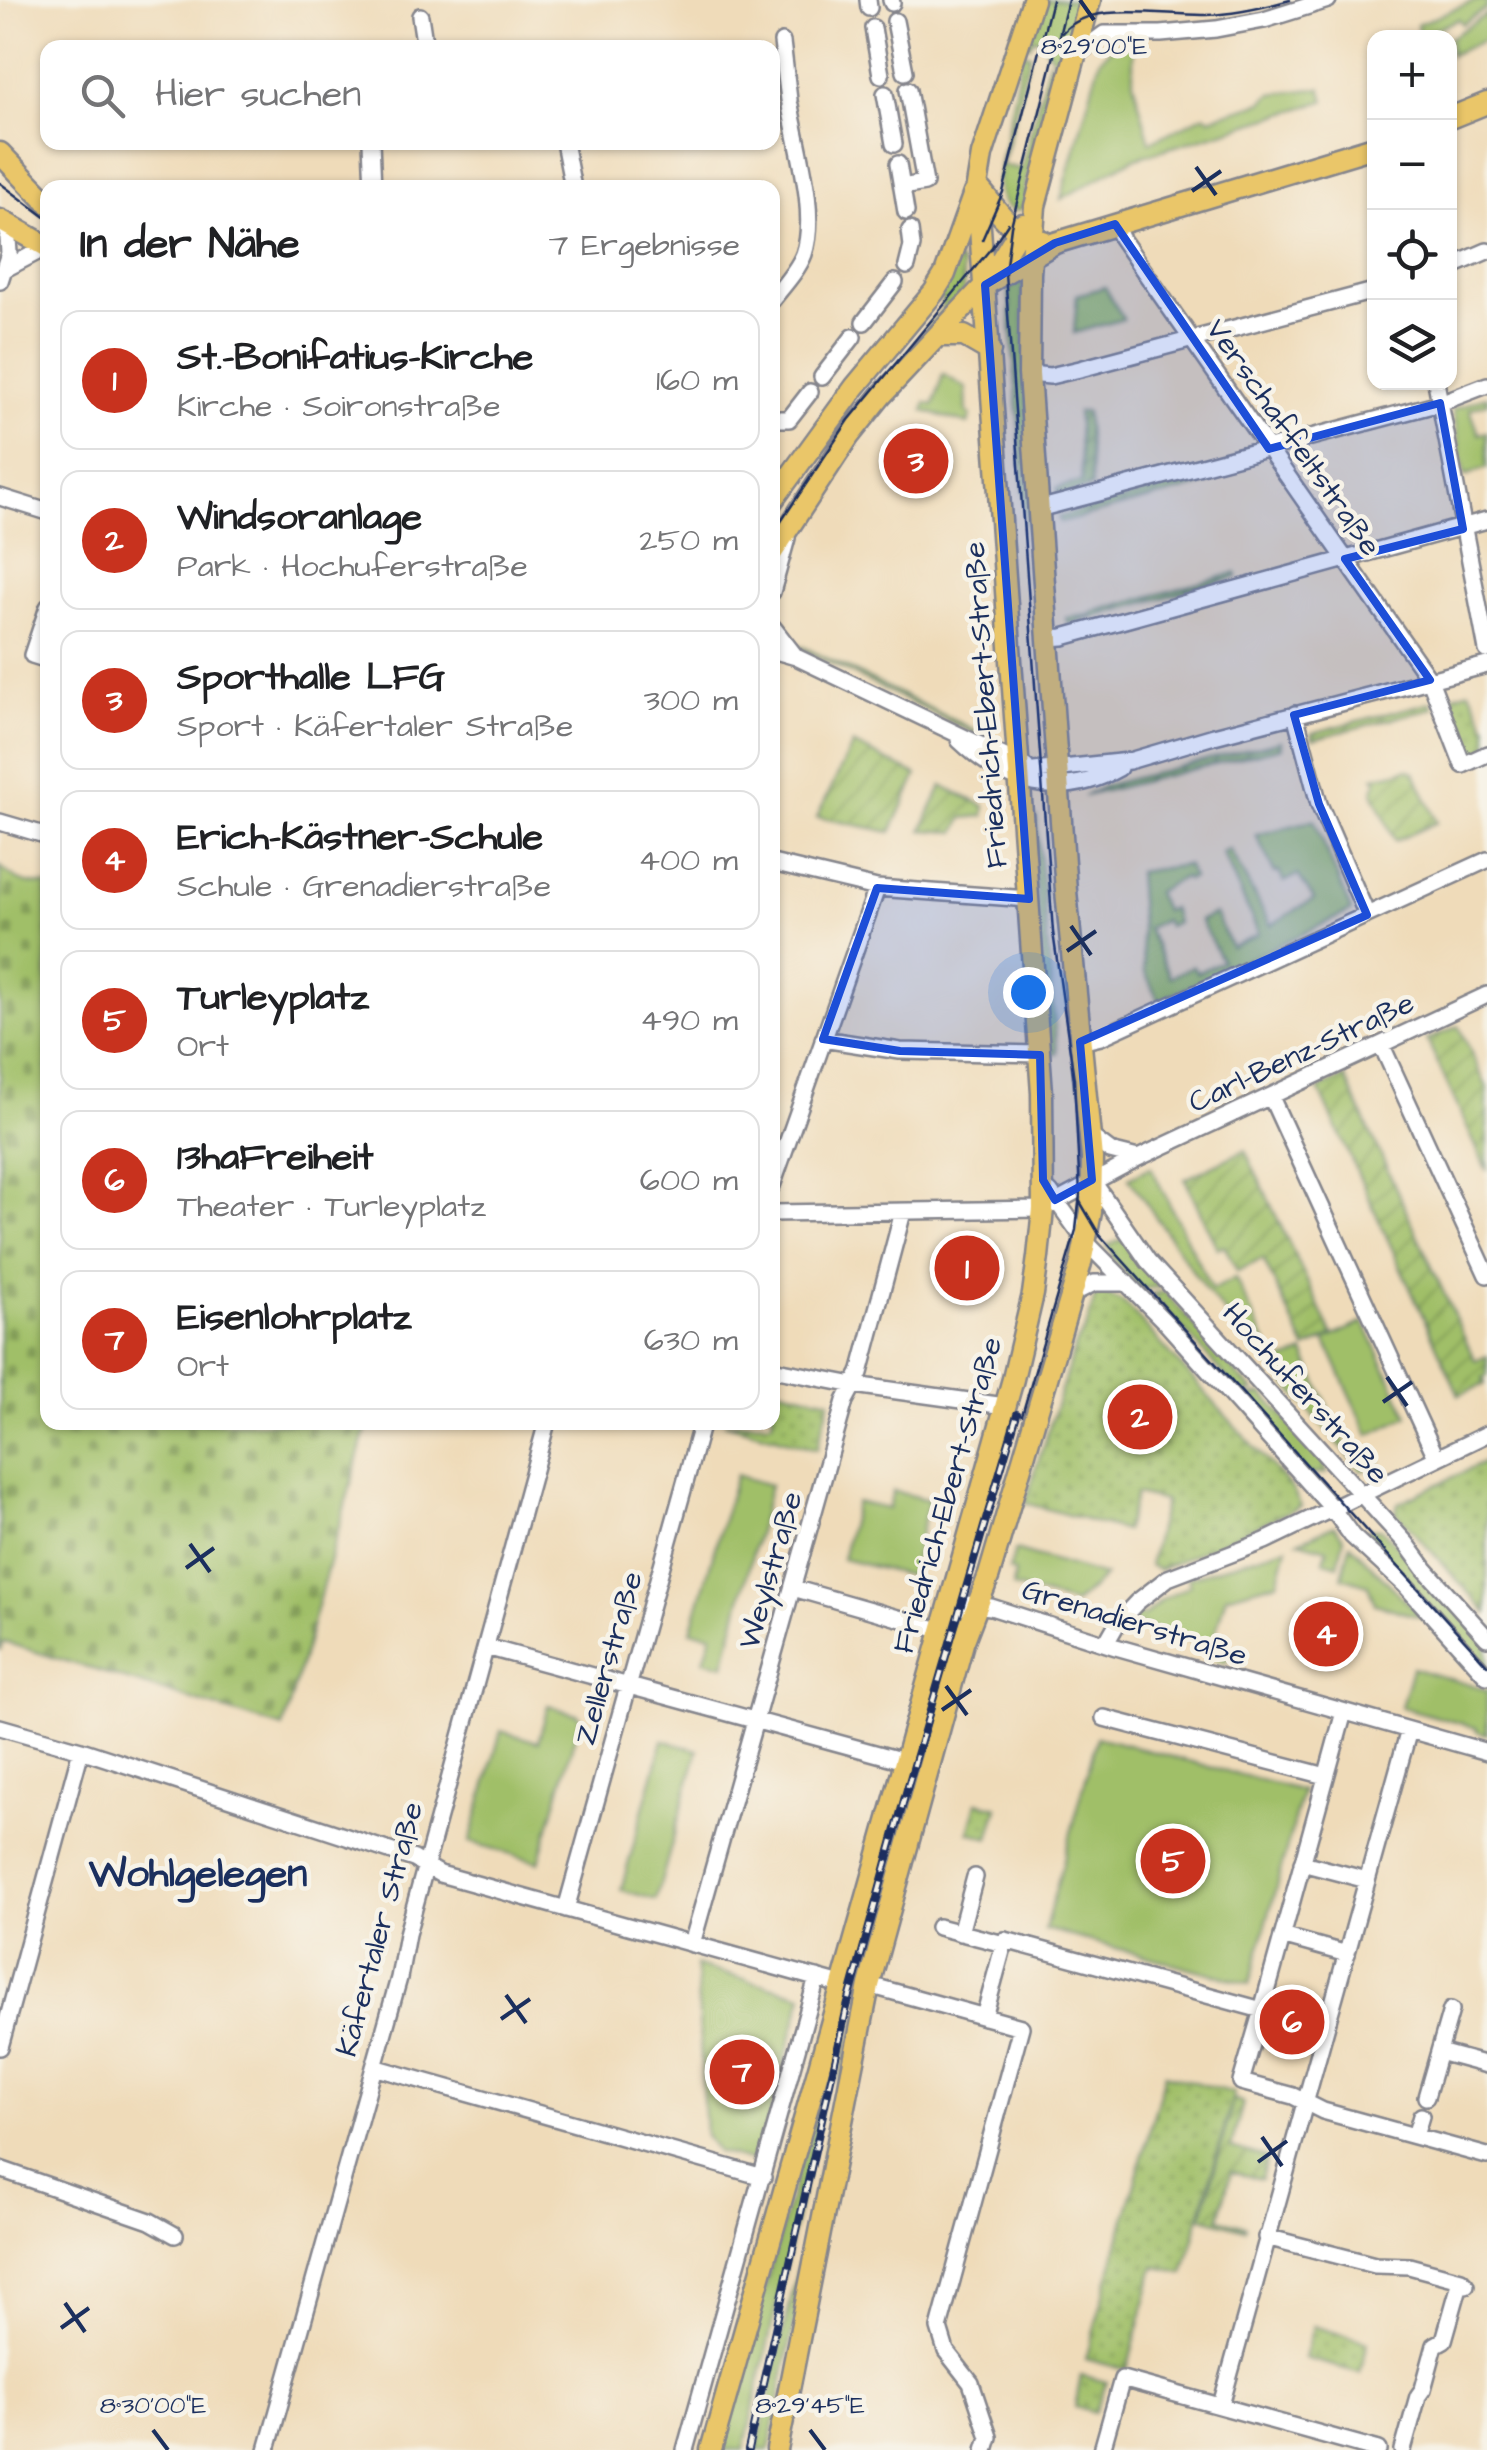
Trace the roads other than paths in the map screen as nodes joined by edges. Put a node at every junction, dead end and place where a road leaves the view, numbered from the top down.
1 (1033, 0) edge
2 (1090, 0) edge
3 (1328, 0) edge
4 (893, 10) edge
5 (420, 16) dead end
6 (873, 28) dead end
7 (424, 40) edge
8 (782, 42) dead end
9 (1074, 57) junction
10 (905, 72) dead end
11 (882, 75) dead end
12 (908, 90) dead end
13 (885, 94) dead end
14 (1487, 102) edge
15 (1457, 115) edge
16 (371, 150) edge
17 (566, 150) edge
18 (1367, 150) edge
19 (0, 154) edge
20 (373, 180) edge
21 (571, 180) edge
22 (977, 186) junction
23 (902, 187) junction
24 (40, 194) edge
25 (906, 212) dead end
26 (3, 222) edge
27 (1115, 224) junction
28 (910, 230) dead end
29 (40, 243) edge
30 (1027, 243) junction
31 (40, 251) edge
32 (1487, 251) edge
33 (1457, 264) edge
34 (4, 274) edge
35 (985, 286) junction
36 (780, 289) edge
37 (1367, 293) edge
38 (864, 322) dead end
39 (853, 336) dead end
40 (938, 336) junction
41 (1193, 341) junction
42 (990, 351) junction
43 (1028, 374) junction
44 (822, 377) dead end
45 (1487, 385) edge
46 (1438, 390) edge
47 (810, 392) dead end
48 (1440, 403) junction
49 (780, 420) edge
50 (1269, 449) junction
51 (780, 490) edge
52 (0, 497) edge
53 (1038, 508) junction
54 (40, 510) edge
55 (1487, 520) edge
56 (790, 527) junction
57 (1463, 528) junction
58 (780, 541) edge
59 (1345, 559) junction
60 (780, 563) edge
61 (40, 631) edge
62 (780, 636) edge
63 (1048, 638) junction
64 (1487, 650) edge
65 (780, 652) edge
66 (796, 656) junction
67 (40, 658) edge
68 (780, 664) edge
69 (1487, 664) edge
70 (1430, 680) junction
71 (1294, 714) junction
72 (1487, 754) edge
73 (1024, 771) junction
74 (1058, 778) junction
75 (0, 822) edge
76 (40, 834) edge
77 (1487, 860) edge
78 (780, 865) edge
79 (877, 888) junction
80 (1029, 899) junction
81 (1367, 914) junction
82 (1487, 995) edge
83 (824, 1039) junction
84 (1080, 1042) junction
85 (1382, 1046) junction
86 (1040, 1054) junction
87 (1271, 1096) junction
88 (1090, 1136) junction
89 (1138, 1158) junction
90 (780, 1163) edge
91 (1092, 1180) junction
92 (1049, 1204) junction
93 (780, 1212) edge
94 (903, 1212) junction
95 (1086, 1242) junction
96 (1487, 1275) edge
97 (1126, 1283) junction
98 (1072, 1294) junction
99 (780, 1371) edge
100 (854, 1385) junction
101 (1004, 1406) junction
102 (545, 1430) edge
103 (700, 1430) edge
104 (1487, 1434) edge
105 (1436, 1457) junction
106 (1359, 1494) junction
107 (1331, 1507) junction
108 (793, 1588) junction
109 (978, 1604) junction
110 (939, 1626) junction
111 (1487, 1638) edge
112 (1106, 1643) junction
113 (486, 1647) junction
114 (1487, 1676) edge
115 (628, 1687) junction
116 (1344, 1712) junction
117 (1104, 1718) dead end
118 (755, 1722) junction
119 (0, 1727) edge
120 (1410, 1730) junction
121 (81, 1750) junction
122 (1487, 1752) edge
123 (904, 1760) junction
124 (1326, 1776) junction
125 (1302, 1863) junction
126 (426, 1866) junction
127 (975, 1877) dead end
128 (1367, 1880) junction
129 (566, 1909) junction
130 (938, 1927) dead end
131 (960, 1932) junction
132 (1282, 1936) junction
133 (692, 1944) junction
134 (1011, 1944) junction
135 (1346, 1954) junction
136 (817, 1978) junction
137 (841, 1985) junction
138 (869, 1985) junction
139 (1262, 2010) junction
140 (1451, 2010) dead end
141 (984, 2017) junction
142 (0, 2048) edge
143 (1439, 2052) junction
144 (374, 2066) junction
145 (1487, 2066) edge
146 (1426, 2097) dead end
147 (1305, 2103) junction
148 (1422, 2116) dead end
149 (1415, 2136) junction
150 (1487, 2156) edge
151 (0, 2169) edge
152 (763, 2177) junction
153 (175, 2236) dead end
154 (1266, 2237) junction
155 (754, 2294) junction
156 (729, 2298) junction
157 (1221, 2405) junction
158 (717, 2429) junction
159 (266, 2450) edge
160 (688, 2450) edge
161 (711, 2450) edge
162 (777, 2450) edge
163 (985, 2450) edge
164 (1102, 2450) edge
165 (1379, 2450) edge
166 (1404, 2450) edge

1 - 22 main road, Friedrich-Ebert-Straße
2 - 9 main road
3 - 9 street
4 - 10 street
5 - 7 street
6 - 11 street
8 - 36 street
9 - 30 main road
12 - 23 street
13 - 23 street
14 - 15 main road
16 - 20 street
17 - 21 street
18 - 27 main road
19 - 24 main road
22 - 30 main road
22 - 35 main road, Friedrich-Ebert-Straße
22 - 51 main road
23 - 25 street
26 - 29 main road
26 - 34 street
27 - 30 main road
27 - 41 street, Verschaffeltstraße
28 - 38 street
30 - 35 main road
30 - 43 main road, Friedrich-Ebert-Straße
31 - 34 street
32 - 33 street
35 - 40 main road
35 - 42 main road, Friedrich-Ebert-Straße
37 - 41 street
39 - 44 street
40 - 42 main road
40 - 56 main road
41 - 43 street
41 - 50 street, Verschaffeltstraße
42 - 73 main road, Friedrich-Ebert-Straße
43 - 53 main road, Friedrich-Ebert-Straße
45 - 48 street
46 - 48 street
47 - 49 street
48 - 50 street
48 - 57 street
50 - 53 street
50 - 59 street, Verschaffeltstraße
52 - 54 street
53 - 63 main road, Friedrich-Ebert-Straße
55 - 57 street
56 - 58 main road
56 - 60 street
57 - 59 street
57 - 64 street
59 - 63 street
59 - 70 street, Verschaffeltstraße
61 - 67 street
62 - 66 street
63 - 74 main road, Friedrich-Ebert-Straße
65 - 66 street
66 - 68 street
66 - 73 street
69 - 70 street
70 - 71 street
70 - 72 street, Verschaffeltstraße
71 - 74 street
71 - 81 street
73 - 74 street
73 - 80 main road, Friedrich-Ebert-Straße
74 - 84 main road, Friedrich-Ebert-Straße
75 - 76 street
77 - 81 street
78 - 79 street
79 - 80 street
79 - 83 street
80 - 86 main road, Friedrich-Ebert-Straße
81 - 84 street
82 - 85 street, Carl-Benz-Straße
83 - 86 street
83 - 90 street
84 - 88 main road, Friedrich-Ebert-Straße
85 - 87 street, Carl-Benz-Straße
85 - 96 street
86 - 92 main road, Friedrich-Ebert-Straße
87 - 89 street, Carl-Benz-Straße
87 - 105 street
88 - 89 street
88 - 91 main road, Friedrich-Ebert-Straße
89 - 91 street, Carl-Benz-Straße
91 - 92 street, Carl-Benz-Straße
91 - 95 main road, Friedrich-Ebert-Straße
91 - 106 street, Hochuferstraße
92 - 94 street
92 - 95 street, Hochuferstraße
92 - 101 main road, Friedrich-Ebert-Straße
93 - 94 street
94 - 100 street, Weylstraße
95 - 97 street, Hochuferstraße
95 - 98 main road, Friedrich-Ebert-Straße
97 - 98 street
97 - 107 street, Hochuferstraße
98 - 109 main road, Friedrich-Ebert-Straße
99 - 100 street
100 - 101 street
100 - 108 street, Weylstraße
101 - 110 main road, Friedrich-Ebert-Straße
102 - 113 street, Käfertaler Straße
103 - 115 street, Zellerstraße
104 - 105 street
105 - 106 street
106 - 107 street
106 - 111 street, Hochuferstraße
107 - 112 street
107 - 114 street, Hochuferstraße
108 - 110 street
108 - 118 street, Weylstraße
109 - 110 street, Grenadierstraße
109 - 112 street, Grenadierstraße
109 - 138 main road, Friedrich-Ebert-Straße
110 - 123 main road, Friedrich-Ebert-Straße
112 - 116 street, Grenadierstraße
113 - 115 street
113 - 126 street, Käfertaler Straße
115 - 118 street
115 - 129 street, Zellerstraße
116 - 120 street, Grenadierstraße
116 - 124 street
117 - 124 street
118 - 123 street
118 - 133 street, Weylstraße
119 - 121 street
120 - 122 street, Grenadierstraße
120 - 128 street
121 - 126 street
121 - 142 street
123 - 137 main road, Friedrich-Ebert-Straße
124 - 125 street
125 - 128 street
125 - 132 street
126 - 129 street
126 - 144 street, Käfertaler Straße
127 - 131 street
128 - 135 street
129 - 133 street
130 - 131 street
131 - 134 street
132 - 135 street
132 - 139 street
133 - 136 street
134 - 139 street
134 - 141 street
135 - 147 street
136 - 137 street
136 - 152 street
137 - 155 main road, Friedrich-Ebert-Straße
138 - 141 street
138 - 162 main road, Friedrich-Ebert-Straße
139 - 147 street
140 - 143 street
141 - 163 street
143 - 145 street
143 - 146 street
144 - 152 street
144 - 159 street, Käfertaler Straße
147 - 149 street
147 - 154 street
148 - 149 street
149 - 150 street
151 - 153 street
152 - 156 street
154 - 157 street
154 - 166 street
155 - 156 street
155 - 158 main road, Friedrich-Ebert-Straße
156 - 160 street
157 - 164 street
157 - 165 street
158 - 160 street
158 - 161 main road, Friedrich-Ebert-Straße

